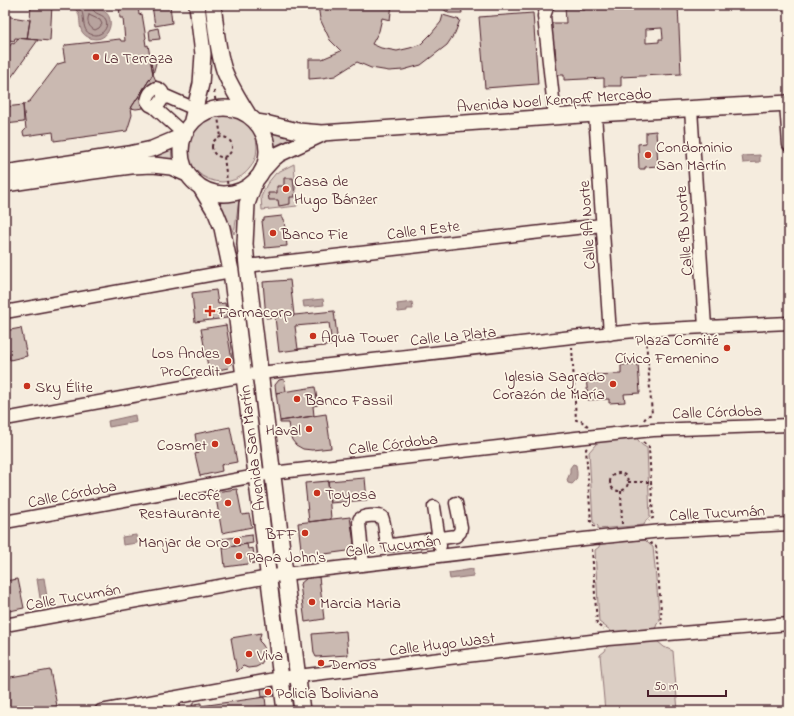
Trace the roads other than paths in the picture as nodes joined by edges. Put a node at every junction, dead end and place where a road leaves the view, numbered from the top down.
1 (196, 5) edge
2 (213, 5) edge
3 (548, 5) edge
4 (788, 103) edge
5 (691, 109) junction
6 (197, 114) junction
7 (595, 114) junction
8 (555, 117) junction
9 (253, 119) junction
10 (322, 133) junction
11 (183, 135) junction
12 (789, 144) edge
13 (5, 173) edge
14 (187, 174) junction
15 (259, 176) junction
16 (5, 184) edge
17 (202, 188) junction
18 (602, 225) junction
19 (246, 266) junction
20 (231, 271) junction
21 (5, 312) edge
22 (789, 324) edge
23 (705, 327) junction
24 (610, 334) junction
25 (260, 373) junction
26 (244, 376) junction
27 (5, 419) edge
28 (789, 424) edge
29 (272, 473) junction
30 (256, 476) junction
31 (456, 503) dead end
32 (434, 507) dead end
33 (5, 522) edge
34 (789, 524) edge
35 (438, 538) junction
36 (441, 556) junction
37 (363, 565) junction
38 (285, 574) junction
39 (269, 576) junction
40 (789, 624) edge
41 (5, 625) edge
42 (297, 676) junction
43 (281, 678) junction
44 (171, 698) junction
45 (101, 711) edge
46 (173, 711) edge
47 (285, 711) edge
48 (302, 711) edge

1 - 6 main road
2 - 9 main road
3 - 8 street
4 - 5 main road, Avenida Noel Kempff Mercado
4 - 12 street
5 - 7 main road, Avenida Noel Kempff Mercado
5 - 23 street, Calle 9B Norte
6 - 9 main road, Avenida Noel Kempff Mercado
6 - 11 main road
6 - 11 street
7 - 8 main road, Avenida Noel Kempff Mercado
7 - 18 street, Calle 9A Norte
8 - 10 main road, Avenida Noel Kempff Mercado
9 - 10 main road, Avenida Noel Kempff Mercado
9 - 15 main road, Avenida San Martín
10 - 15 main road, Avenida Noel Kempff Mercado
11 - 13 main road
11 - 14 main road
14 - 16 main road
14 - 17 main road
15 - 17 main road
15 - 19 main road, Avenida San Martín
17 - 20 main road, Avenida San Martín
18 - 19 street, Calle 9 Este
18 - 24 street, Calle 9A Norte
19 - 25 main road, Avenida San Martín
20 - 21 street
20 - 26 main road, Avenida San Martín
22 - 23 street, Calle La Plata
23 - 24 street, Calle La Plata
24 - 25 street, Calle La Plata
25 - 26 street, Calle La Plata
25 - 29 main road, Avenida San Martín
26 - 27 street, Calle La Plata
26 - 30 main road, Avenida San Martín
28 - 29 street, Calle Córdoba
29 - 30 street, Calle Córdoba
29 - 38 main road, Avenida San Martín
30 - 33 street, Calle Córdoba
30 - 39 main road, Avenida San Martín
31 - 35 street
32 - 35 street
34 - 36 street, Calle Tucumán
35 - 36 street
35 - 37 street
36 - 37 street, Calle Tucumán
37 - 38 street, Calle Tucumán
38 - 39 street, Calle Tucumán
38 - 42 main road, Avenida San Martín
39 - 41 street, Calle Tucumán
39 - 43 main road, Avenida San Martín
40 - 42 street, Calle Hugo Wast
42 - 43 street, Calle Hugo Wast
42 - 48 main road, Avenida San Martín
43 - 44 street, Calle Hugo Wast
43 - 47 main road, Avenida San Martín
44 - 45 street, Calle Hugo Wast
44 - 46 street

